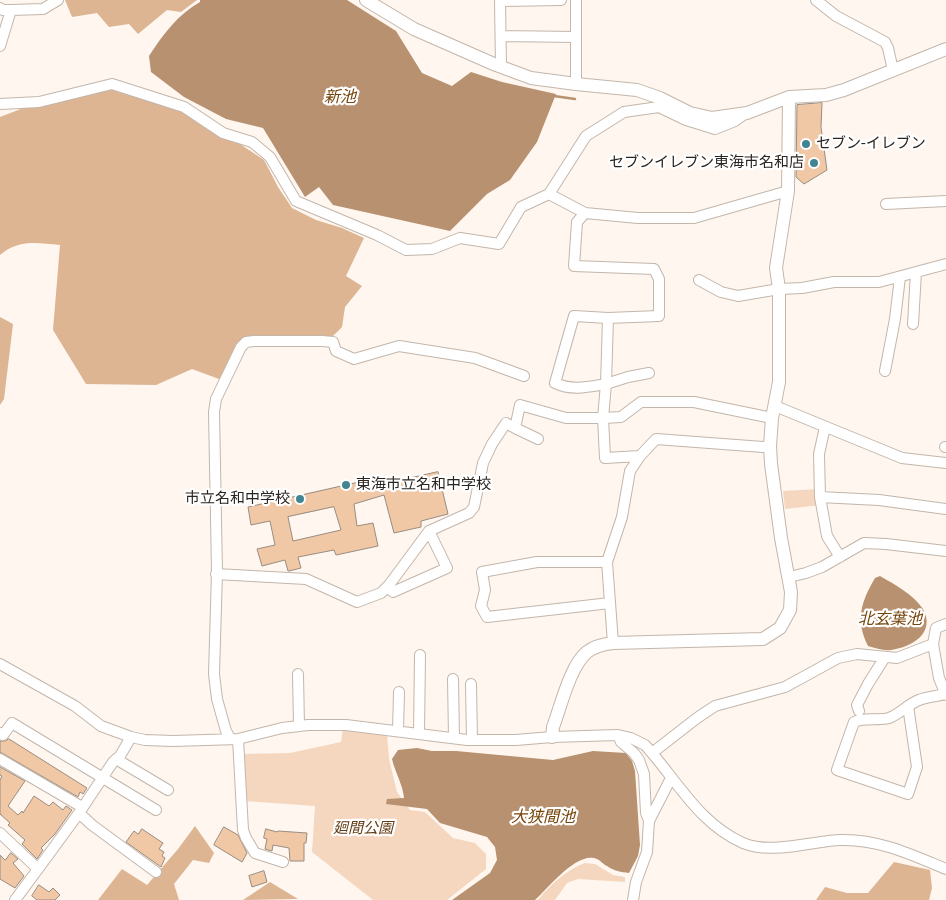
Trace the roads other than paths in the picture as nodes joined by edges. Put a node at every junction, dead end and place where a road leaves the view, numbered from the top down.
1 (58, 0) edge
2 (366, 0) edge
3 (500, 0) edge
4 (561, 0) edge
5 (576, 0) edge
6 (816, 0) edge
7 (827, 4) edge
8 (0, 8) edge
9 (11, 10) junction
10 (501, 36) junction
11 (576, 37) junction
12 (0, 46) edge
13 (946, 48) edge
14 (501, 67) junction
15 (893, 70) junction
16 (576, 84) junction
17 (789, 97) junction
18 (0, 104) edge
19 (747, 113) junction
20 (788, 191) junction
21 (549, 194) junction
22 (946, 201) edge
23 (886, 204) dead end
24 (585, 213) junction
25 (946, 264) edge
26 (916, 272) junction
27 (900, 277) junction
28 (699, 280) dead end
29 (779, 290) junction
30 (608, 318) junction
31 (913, 324) dead end
32 (885, 372) dead end
33 (649, 373) dead end
34 (524, 376) dead end
35 (606, 384) junction
36 (774, 412) junction
37 (604, 418) junction
38 (825, 427) junction
39 (515, 428) junction
40 (538, 439) dead end
41 (770, 446) junction
42 (640, 456) junction
43 (946, 463) edge
44 (820, 498) junction
45 (946, 509) edge
46 (429, 531) junction
47 (946, 542) edge
48 (946, 551) edge
49 (840, 557) junction
50 (607, 562) junction
51 (216, 574) junction
52 (789, 577) junction
53 (387, 587) junction
54 (610, 603) junction
55 (946, 624) edge
56 (613, 643) junction
57 (933, 644) junction
58 (420, 655) dead end
59 (885, 657) junction
60 (0, 664) edge
61 (298, 674) dead end
62 (453, 679) dead end
63 (471, 684) dead end
64 (400, 692) dead end
65 (946, 694) edge
66 (908, 706) junction
67 (859, 711) dead end
68 (299, 726) junction
69 (398, 731) junction
70 (0, 733) edge
71 (419, 734) junction
72 (618, 735) junction
73 (131, 737) junction
74 (552, 737) junction
75 (234, 738) junction
76 (454, 738) junction
77 (472, 740) junction
78 (652, 753) junction
79 (0, 759) edge
80 (116, 759) junction
81 (104, 777) junction
82 (671, 778) junction
83 (168, 790) dead end
84 (81, 810) junction
85 (156, 810) dead end
86 (649, 821) junction
87 (0, 834) edge
88 (283, 862) dead end
89 (38, 869) junction
90 (946, 869) edge
91 (156, 872) dead end
92 (15, 900) edge
93 (633, 900) edge

1 - 9 street
2 - 14 street
3 - 4 street
3 - 10 street
5 - 11 street
6 - 7 street
7 - 15 street
8 - 9 street
9 - 12 street
10 - 11 street
10 - 14 street
11 - 16 street
13 - 15 street
14 - 16 street
15 - 17 street
16 - 19 street
17 - 19 street
17 - 20 street
18 - 21 street
19 - 21 street
20 - 24 street
20 - 29 street
21 - 24 street
22 - 23 street
24 - 30 street
25 - 26 street
26 - 27 street
26 - 31 street
27 - 29 street
27 - 32 street
28 - 29 street
29 - 36 street
30 - 35 street
30 - 35 street
33 - 35 street
34 - 51 street
35 - 37 street
36 - 37 street
36 - 38 street
36 - 41 street
37 - 39 street
37 - 42 street
38 - 43 street
38 - 44 street
39 - 40 street
39 - 46 street
41 - 42 street
41 - 52 street
42 - 50 street
44 - 45 street
44 - 49 street
46 - 53 street
46 - 53 street
47 - 48 street
48 - 49 street
49 - 52 street
50 - 54 street
50 - 54 street
51 - 53 street
51 - 75 street
52 - 56 street
54 - 56 street
55 - 57 street
56 - 74 street
57 - 59 street
57 - 65 street
58 - 71 street
59 - 67 street
59 - 78 street
60 - 73 street
61 - 68 street
62 - 76 street
63 - 77 street
64 - 69 street
65 - 66 street
66 - 66 street
68 - 69 street
68 - 75 street
69 - 71 street
70 - 81 street
71 - 76 street
72 - 74 street
72 - 78 street
72 - 86 street
73 - 75 street
73 - 80 street
74 - 77 street
75 - 88 street
76 - 77 street
78 - 82 street
79 - 84 street
80 - 81 street
80 - 83 street
81 - 84 street
81 - 85 street
82 - 86 street
82 - 90 street
84 - 89 street
84 - 91 street
86 - 93 street
87 - 89 street
89 - 92 street

